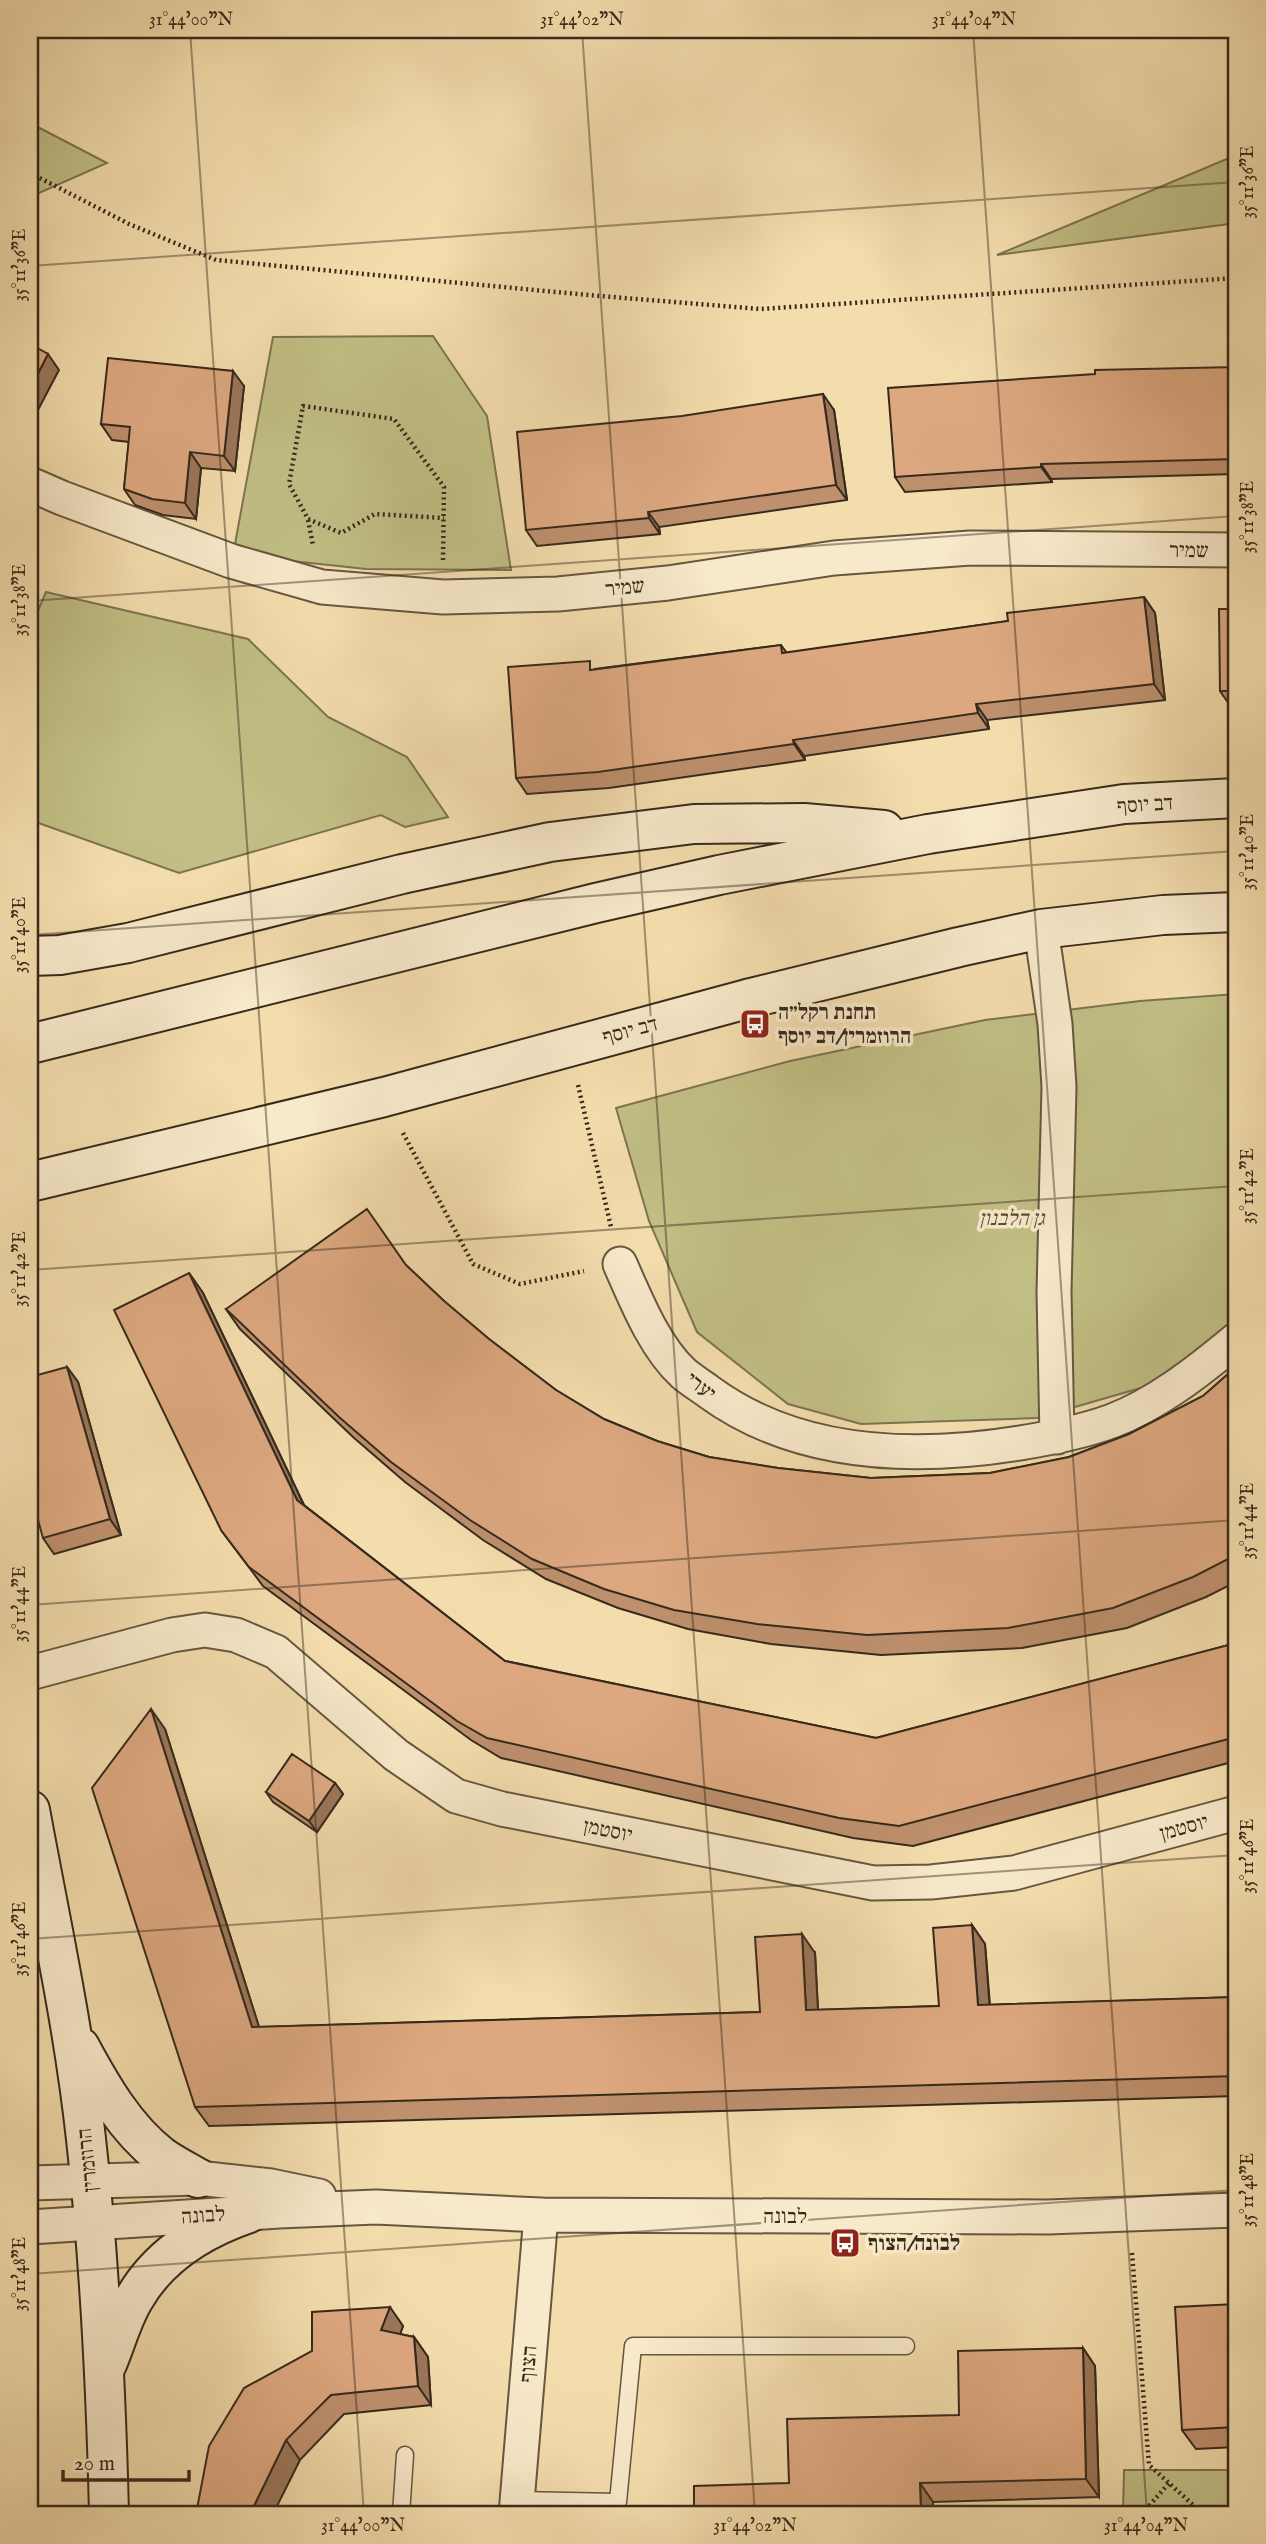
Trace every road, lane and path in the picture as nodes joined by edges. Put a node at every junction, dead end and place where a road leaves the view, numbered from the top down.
1 (30, 173) edge
2 (1236, 278) edge
3 (30, 484) edge
4 (444, 518) joint
5 (1236, 551) edge
6 (1236, 798) edge
7 (928, 834) junction
8 (1236, 912) edge
9 (1041, 929) junction
10 (30, 956) edge
11 (30, 1044) edge
12 (569, 1047) junction
13 (384, 1097) junction
14 (30, 1182) edge
15 (620, 1264) junction
16 (1236, 1340) edge
17 (1057, 1437) junction
18 (30, 1673) edge
19 (30, 1810) edge
20 (1236, 1812) edge
21 (71, 2031) junction
22 (198, 2178) junction
23 (90, 2180) junction
24 (30, 2183) edge
25 (376, 2207) junction
26 (1236, 2210) edge
27 (248, 2213) junction
28 (541, 2214) junction
29 (1128, 2214) junction
30 (93, 2222) junction
31 (30, 2227) edge
32 (906, 2346) dead end
33 (104, 2373) junction
34 (405, 2455) dead end
35 (1169, 2483) junction
36 (516, 2507) edge
37 (109, 2514) edge
38 (401, 2514) edge
39 (1142, 2514) edge
40 (1203, 2514) edge

1 - 2 path
3 - 5 street, שמיר
4 - 4 path
6 - 7 main road, דב יוסף
7 - 10 main road
7 - 11 main road, דב יוסף
8 - 9 main road, דב יוסף
9 - 12 main road, דב יוסף
9 - 17 street
12 - 13 main road, דב יוסף
12 - 15 path
13 - 14 main road, דב יוסף
13 - 15 path
15 - 17 street, יערי
16 - 17 street, יערי
18 - 20 street, יוסטמן
19 - 21 main road, הרוזמרין
21 - 22 main road
21 - 23 main road, הרוזמרין
22 - 23 street, לבונה
22 - 25 street, לבונה
23 - 24 street, לבונה
23 - 30 main road, הרוזמרין
25 - 27 street, לבונה
25 - 28 street, לבונה
26 - 29 street, לבונה
27 - 30 street, לבונה
27 - 33 main road
28 - 29 street, לבונה
28 - 36 street, הצוף
29 - 35 path
30 - 31 street, לבונה
30 - 33 main road, הרוזמרין
32 - 36 lane
33 - 37 main road, הרוזמרין
34 - 38 lane
35 - 39 path
35 - 40 path

